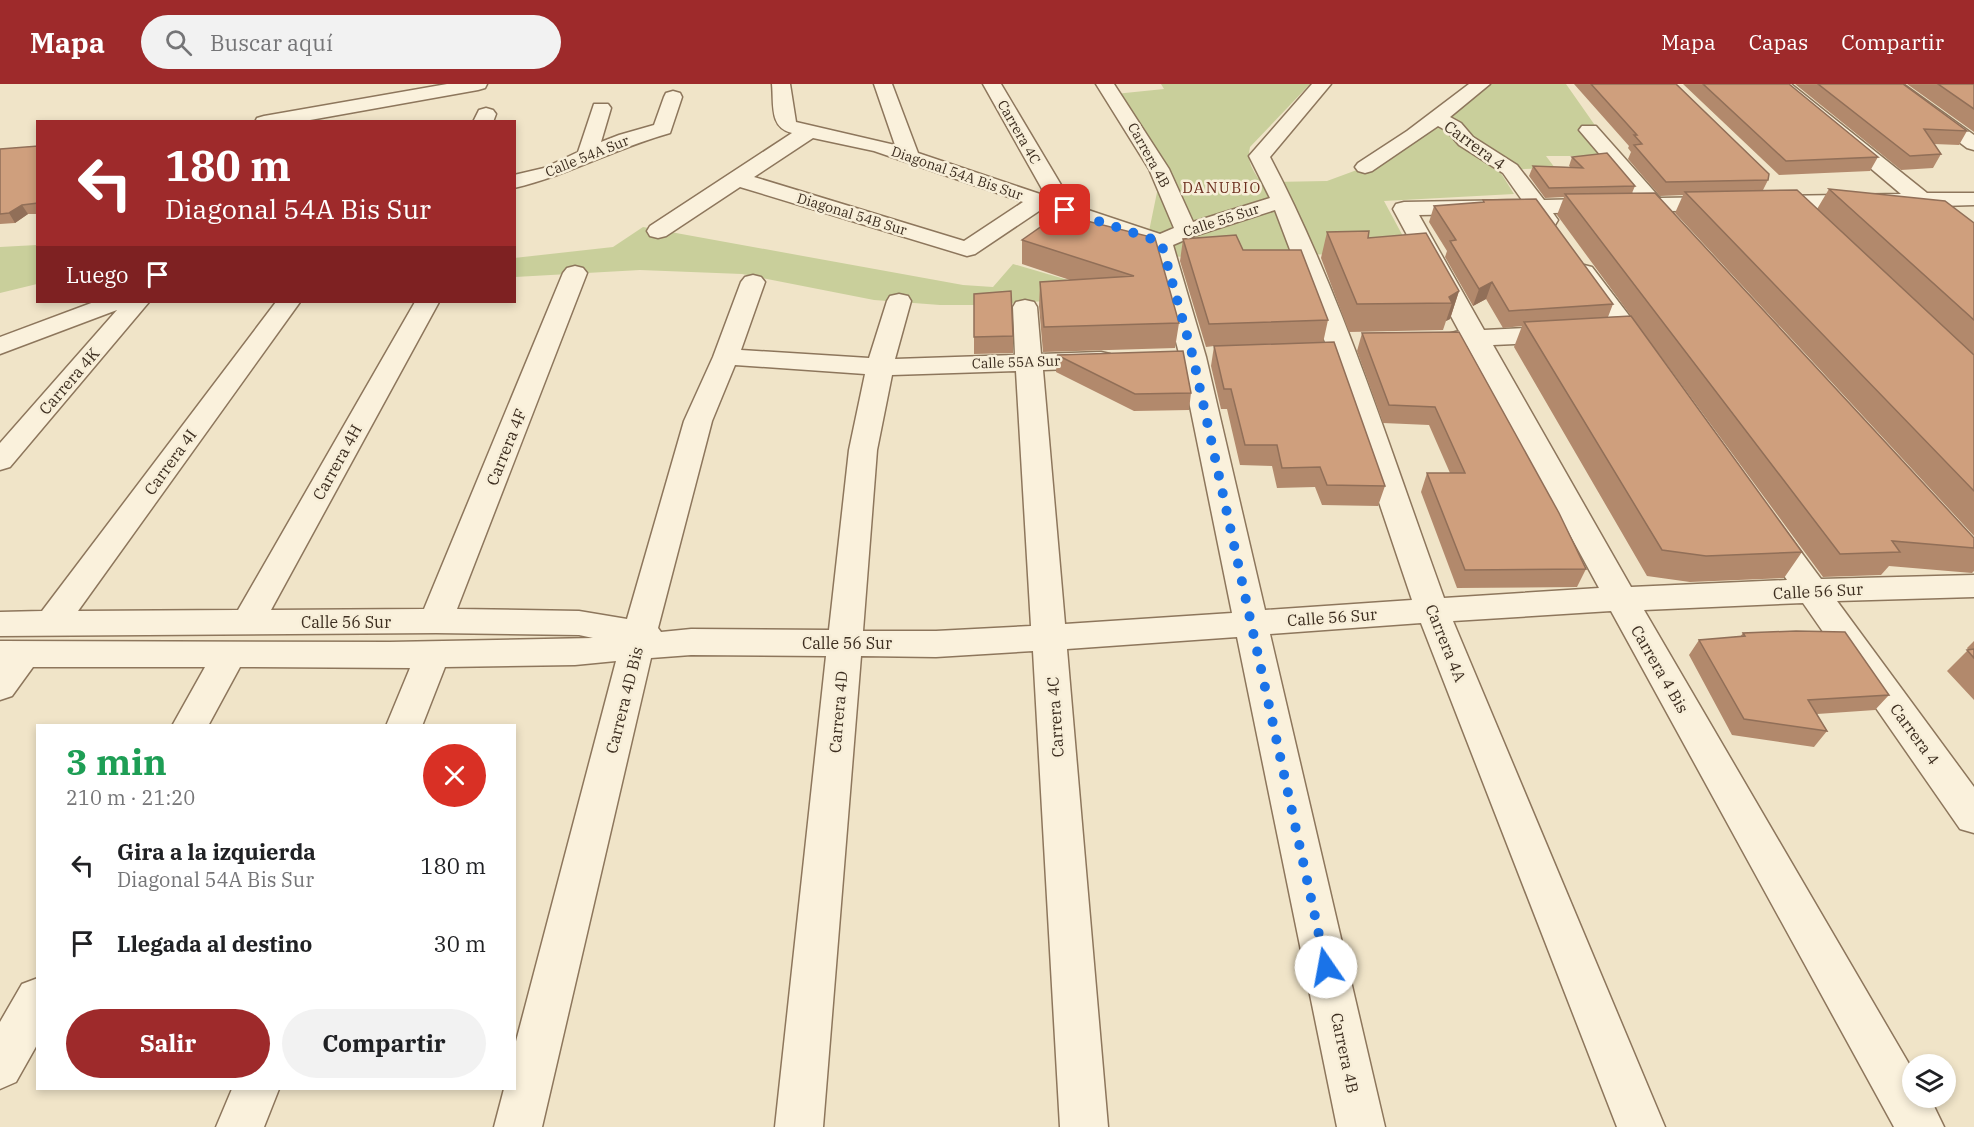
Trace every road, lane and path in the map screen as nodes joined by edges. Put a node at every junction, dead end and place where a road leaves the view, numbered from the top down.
1 (478, 84) edge
2 (781, 84) edge
3 (883, 84) edge
4 (992, 84) edge
5 (1105, 84) edge
6 (1322, 84) edge
7 (1481, 84) edge
8 (1780, 84) edge
9 (1891, 84) edge
10 (673, 97) dead end
11 (601, 108) dead end
12 (1436, 118) junction
13 (275, 120) edge
14 (1589, 130) dead end
15 (808, 132) junction
16 (1967, 133) edge
17 (909, 155) junction
18 (587, 158) junction
19 (1365, 167) dead end
20 (737, 179) junction
21 (1767, 179) edge
22 (516, 181) edge
23 (1974, 199) edge
24 (1922, 200) junction
25 (1039, 201) junction
26 (1282, 201) junction
27 (1792, 202) junction
28 (1653, 205) junction
29 (1536, 207) junction
30 (1065, 210) junction
31 (1817, 226) edge
32 (658, 231) dead end
33 (1677, 231) edge
34 (1173, 236) junction
35 (1974, 243) edge
36 (575, 273) dead end
37 (753, 282) dead end
38 (898, 301) dead end
39 (112, 303) edge
40 (136, 303) edge
41 (287, 303) edge
42 (426, 303) edge
43 (1025, 307) dead end
44 (1608, 331) junction
45 (1474, 339) junction
46 (1429, 340) edge
47 (0, 346) edge
48 (726, 357) junction
49 (1124, 359) edge
50 (1031, 362) junction
51 (880, 367) junction
52 (1662, 379) edge
53 (0, 461) edge
54 (1751, 504) edge
55 (1974, 586) edge
56 (1812, 591) junction
57 (1621, 599) junction
58 (1432, 610) junction
59 (247, 622) junction
60 (1252, 623) junction
61 (0, 624) edge
62 (52, 624) junction
63 (435, 638) junction
64 (1049, 638) junction
65 (638, 640) junction
66 (844, 643) junction
67 (12, 654) edge
68 (230, 654) junction
69 (0, 686) edge
70 (191, 724) edge
71 (405, 724) edge
72 (1974, 818) edge
73 (36, 1003) edge
74 (0, 1066) edge
75 (256, 1090) edge
76 (240, 1127) edge
77 (518, 1127) edge
78 (799, 1127) edge
79 (1084, 1127) edge
80 (1361, 1127) edge
81 (1641, 1127) edge
82 (1920, 1127) edge

1 - 13 street
2 - 15 street, Diagonal 54A Bis Sur
3 - 17 street
4 - 30 street, Carrera 4C
5 - 34 street, Carrera 4B
6 - 26 street, Carrera 4A
7 - 12 street
8 - 24 street
9 - 16 street
10 - 18 street, Calle 54A Sur
11 - 18 street
12 - 19 street
12 - 29 street, Carrera 4
14 - 28 street
15 - 17 street, Diagonal 54A Bis Sur
15 - 20 street
17 - 25 street, Diagonal 54A Bis Sur
18 - 22 street, Calle 54A Sur
20 - 25 street, Diagonal 54B Sur
20 - 32 street
21 - 27 street
23 - 24 street
24 - 27 street
24 - 35 street
25 - 30 street, Diagonal 54A Bis Sur
26 - 34 street, Calle 55 Sur
26 - 58 street, Carrera 4A
27 - 28 street
27 - 31 street
28 - 29 street
28 - 33 street
29 - 44 street, Carrera 4
29 - 45 street, Carrera 4 Bis
30 - 34 street, Diagonal 54A Bis Sur
34 - 60 street, Carrera 4B
36 - 63 street, Carrera 4F
37 - 48 street, Carrera 4D Bis
38 - 51 street, Carrera 4D
39 - 47 street
40 - 53 street, Carrera 4K
41 - 62 street, Carrera 4I
42 - 59 street, Carrera 4H
43 - 50 street, Carrera 4C
44 - 45 street
44 - 52 street, Carrera 4
45 - 46 street
45 - 57 street, Carrera 4 Bis
48 - 51 street, Calle 55A Sur
48 - 65 street, Carrera 4D Bis
49 - 50 street, Calle 55A Sur
50 - 51 street, Calle 55A Sur
50 - 64 street, Carrera 4C
51 - 66 street, Carrera 4D
54 - 56 street, Carrera 4
55 - 56 street, Calle 56 Sur
56 - 57 street, Calle 56 Sur
56 - 72 street, Carrera 4
57 - 58 street, Calle 56 Sur
57 - 82 street, Carrera 4 Bis
58 - 60 street, Calle 56 Sur
58 - 81 street, Carrera 4A
59 - 62 street, Calle 56 Sur
59 - 63 street, Calle 56 Sur
60 - 64 street, Calle 56 Sur
60 - 80 street, Carrera 4B
61 - 62 street, Calle 56 Sur
63 - 65 street, Calle 56 Sur
63 - 68 street, Calle 56 Sur
63 - 71 street, Carrera 4F
64 - 66 street, Calle 56 Sur
64 - 79 street, Carrera 4C
65 - 66 street, Calle 56 Sur
65 - 77 street, Carrera 4D Bis
66 - 78 street, Carrera 4D
67 - 68 street, Calle 56 Sur
67 - 69 street
68 - 70 street
73 - 74 street
75 - 76 street

